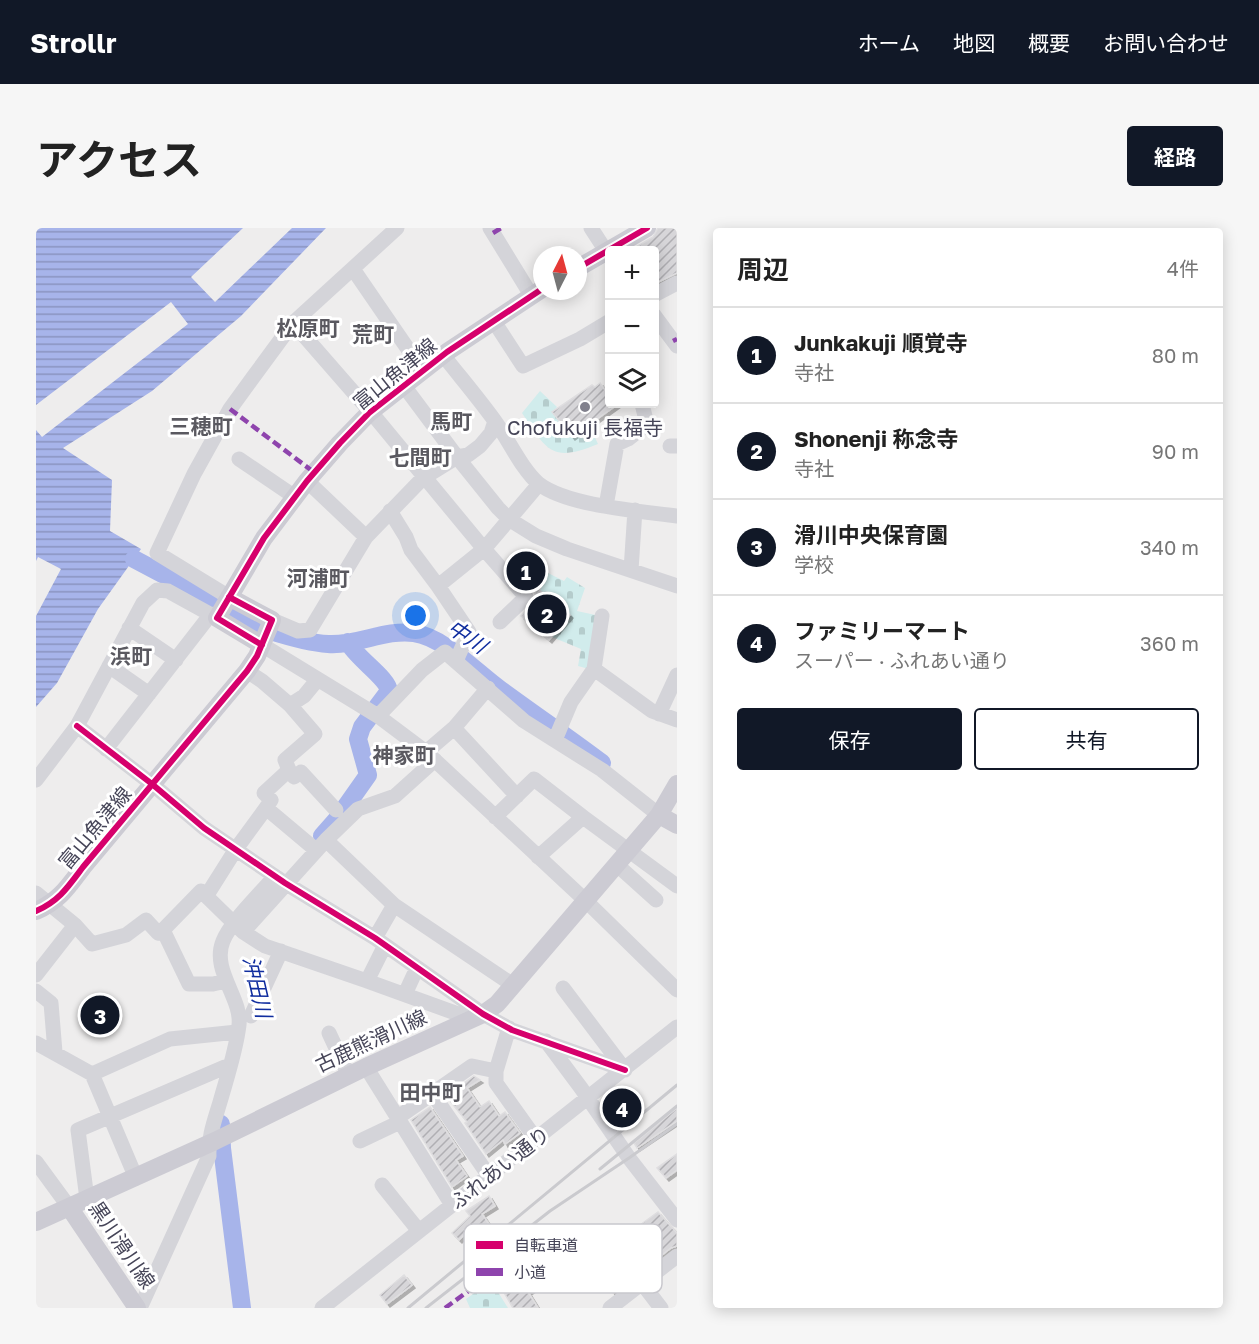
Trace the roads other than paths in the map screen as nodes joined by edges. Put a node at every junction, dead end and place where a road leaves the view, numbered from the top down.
1 (397, 228) edge
2 (490, 228) edge
3 (591, 228) edge
4 (647, 228) edge
5 (616, 246) edge
6 (605, 247) edge
7 (605, 252) edge
8 (587, 263) edge
9 (353, 269) junction
10 (677, 283) edge
11 (533, 287) edge
12 (659, 292) edge
13 (533, 295) edge
14 (493, 320) junction
15 (659, 322) edge
16 (293, 323) junction
17 (605, 323) edge
18 (677, 346) edge
19 (443, 355) junction
20 (423, 371) junction
21 (404, 386) junction
22 (643, 408) edge
23 (369, 413) junction
24 (495, 421) junction
25 (457, 457) junction
26 (239, 459) dead end
27 (423, 478) junction
28 (307, 481) junction
29 (539, 484) junction
30 (295, 497) junction
31 (606, 506) junction
32 (635, 510) junction
33 (390, 511) junction
34 (677, 516) edge
35 (510, 520) junction
36 (366, 537) junction
37 (484, 549) junction
38 (631, 570) junction
39 (438, 586) junction
40 (677, 586) edge
41 (229, 597) junction
42 (214, 616) junction
43 (602, 616) dead end
44 (272, 620) junction
45 (500, 622) dead end
46 (129, 628) junction
47 (262, 645) junction
48 (176, 660) junction
49 (456, 661) junction
50 (109, 666) junction
51 (594, 669) junction
52 (248, 671) junction
53 (677, 675) edge
54 (318, 679) junction
55 (488, 688) junction
56 (149, 694) junction
57 (290, 705) junction
58 (659, 714) junction
59 (378, 716) junction
60 (677, 720) edge
61 (76, 726) junction
62 (454, 728) junction
63 (555, 740) junction
64 (106, 748) junction
65 (430, 756) junction
66 (289, 770) junction
67 (36, 780) edge
68 (153, 784) junction
69 (677, 784) edge
70 (517, 796) junction
71 (266, 808) junction
72 (668, 808) edge
73 (336, 810) dead end
74 (495, 817) junction
75 (583, 817) junction
76 (677, 825) edge
77 (321, 845) junction
78 (236, 849) junction
79 (538, 857) junction
80 (622, 858) junction
81 (280, 880) junction
82 (677, 886) edge
83 (207, 895) junction
84 (656, 900) dead end
85 (586, 901) junction
86 (41, 903) edge
87 (394, 905) junction
88 (75, 925) junction
89 (238, 928) junction
90 (163, 930) junction
91 (380, 941) junction
92 (281, 951) junction
93 (417, 968) junction
94 (36, 975) edge
95 (226, 981) junction
96 (367, 981) junction
97 (513, 985) junction
98 (563, 988) dead end
99 (677, 990) edge
100 (36, 992) edge
101 (405, 994) junction
102 (251, 1016) dead end
103 (478, 1016) junction
104 (677, 1027) edge
105 (509, 1028) junction
106 (237, 1032) junction
107 (329, 1033) dead end
108 (546, 1041) junction
109 (36, 1043) edge
110 (55, 1052) junction
111 (229, 1067) junction
112 (366, 1067) junction
113 (625, 1070) junction
114 (496, 1071) junction
115 (92, 1074) junction
116 (349, 1076) junction
117 (432, 1094) junction
118 (588, 1098) junction
119 (111, 1116) junction
120 (399, 1120) junction
121 (536, 1139) junction
122 (217, 1140) junction
123 (360, 1141) dead end
124 (36, 1162) edge
125 (489, 1176) junction
126 (136, 1178) junction
127 (382, 1185) dead end
128 (87, 1199) junction
129 (452, 1205) junction
130 (69, 1207) junction
131 (677, 1220) edge
132 (36, 1222) edge
133 (419, 1231) junction
134 (677, 1256) edge
135 (662, 1267) edge
136 (628, 1293) edge
137 (650, 1293) edge
138 (139, 1308) edge
139 (322, 1308) edge
140 (610, 1308) edge
141 (661, 1308) edge

1 - 9 street
2 - 11 street
3 - 6 street
4 - 5 main road
7 - 8 main road
9 - 16 street
9 - 20 street
10 - 12 street
13 - 14 main road, 富山魚津線
14 - 17 street
14 - 19 main road, 富山魚津線
15 - 18 street
16 - 23 street
16 - 41 street
19 - 20 main road, 富山魚津線
19 - 24 street
20 - 21 main road, 富山魚津線
21 - 23 main road, 富山魚津線
21 - 25 street
22 - 31 street
23 - 27 street
23 - 28 main road, 富山魚津線
24 - 25 street
24 - 29 street
25 - 27 street
25 - 35 street
26 - 30 street
27 - 33 street
27 - 37 street
28 - 30 main road, 富山魚津線
28 - 36 street
29 - 31 street
29 - 35 street
30 - 41 main road, 富山魚津線
31 - 32 street
32 - 34 street
32 - 38 street
33 - 36 street
33 - 39 street
35 - 37 street
35 - 38 street
36 - 44 street
37 - 39 street
37 - 45 street
38 - 40 street
39 - 49 street
41 - 42 main road, 富山魚津線
41 - 44 main road
42 - 46 street
42 - 47 main road
42 - 48 street
43 - 51 street
44 - 47 main road, 富山魚津線
46 - 48 street
46 - 50 street
47 - 52 main road, 富山魚津線
47 - 54 street
48 - 56 street
49 - 55 street
49 - 59 street
50 - 56 street
50 - 61 street
51 - 58 street
51 - 63 street
52 - 57 street
52 - 68 main road, 富山魚津線
53 - 58 street
54 - 57 street
54 - 59 street
55 - 62 street
55 - 63 street
56 - 64 street
57 - 66 street
58 - 60 street
59 - 65 street
61 - 64 street
61 - 67 street
62 - 65 street
62 - 70 street
63 - 72 street
64 - 68 street
65 - 74 street
65 - 77 street
66 - 71 street
66 - 73 street
68 - 78 street
68 - 86 main road, 富山魚津線
69 - 72 main road, 古鹿熊滑川線
70 - 74 street
70 - 75 street
71 - 77 street
71 - 78 street
72 - 76 main road
72 - 80 main road, 古鹿熊滑川線
74 - 79 street
75 - 79 street
75 - 80 street
77 - 81 street
77 - 87 street
78 - 81 street
78 - 83 street
79 - 85 street
80 - 82 street
80 - 84 street
80 - 85 main road, 古鹿熊滑川線
81 - 89 street
81 - 91 street
83 - 89 street
83 - 90 street
85 - 97 main road, 古鹿熊滑川線
85 - 99 street
86 - 88 street
87 - 91 street
87 - 97 street
88 - 90 street
88 - 94 street
89 - 92 street
89 - 95 street
90 - 95 street
91 - 93 street
91 - 96 street
92 - 96 street
92 - 102 street
93 - 101 street
93 - 103 street
95 - 106 street
96 - 101 street
97 - 103 main road, 古鹿熊滑川線
98 - 113 street
100 - 110 street
101 - 103 street
103 - 105 street
103 - 112 main road, 古鹿熊滑川線
104 - 113 street, ふれあい通り
105 - 108 street
105 - 114 street
106 - 111 street
106 - 115 street
107 - 116 street
108 - 113 street
108 - 118 street
109 - 110 street
110 - 115 street
111 - 119 street
111 - 122 street
112 - 116 main road, 古鹿熊滑川線
112 - 120 street
113 - 118 street, ふれあい通り
114 - 117 street
114 - 121 street
115 - 119 street
116 - 122 main road, 古鹿熊滑川線
117 - 120 street
117 - 125 street
118 - 121 street, ふれあい通り
118 - 131 street
119 - 126 street
119 - 128 street
120 - 123 street
120 - 129 street
121 - 125 street, ふれあい通り
122 - 126 main road, 古鹿熊滑川線
122 - 138 street
124 - 130 street
125 - 129 street, ふれあい通り
126 - 128 main road, 古鹿熊滑川線
127 - 133 street
128 - 130 main road, 古鹿熊滑川線
129 - 133 street, ふれあい通り
130 - 132 main road, 古鹿熊滑川線
130 - 138 main road, 黒川滑川線
133 - 139 street, ふれあい通り
134 - 135 street
136 - 140 street
137 - 141 street

